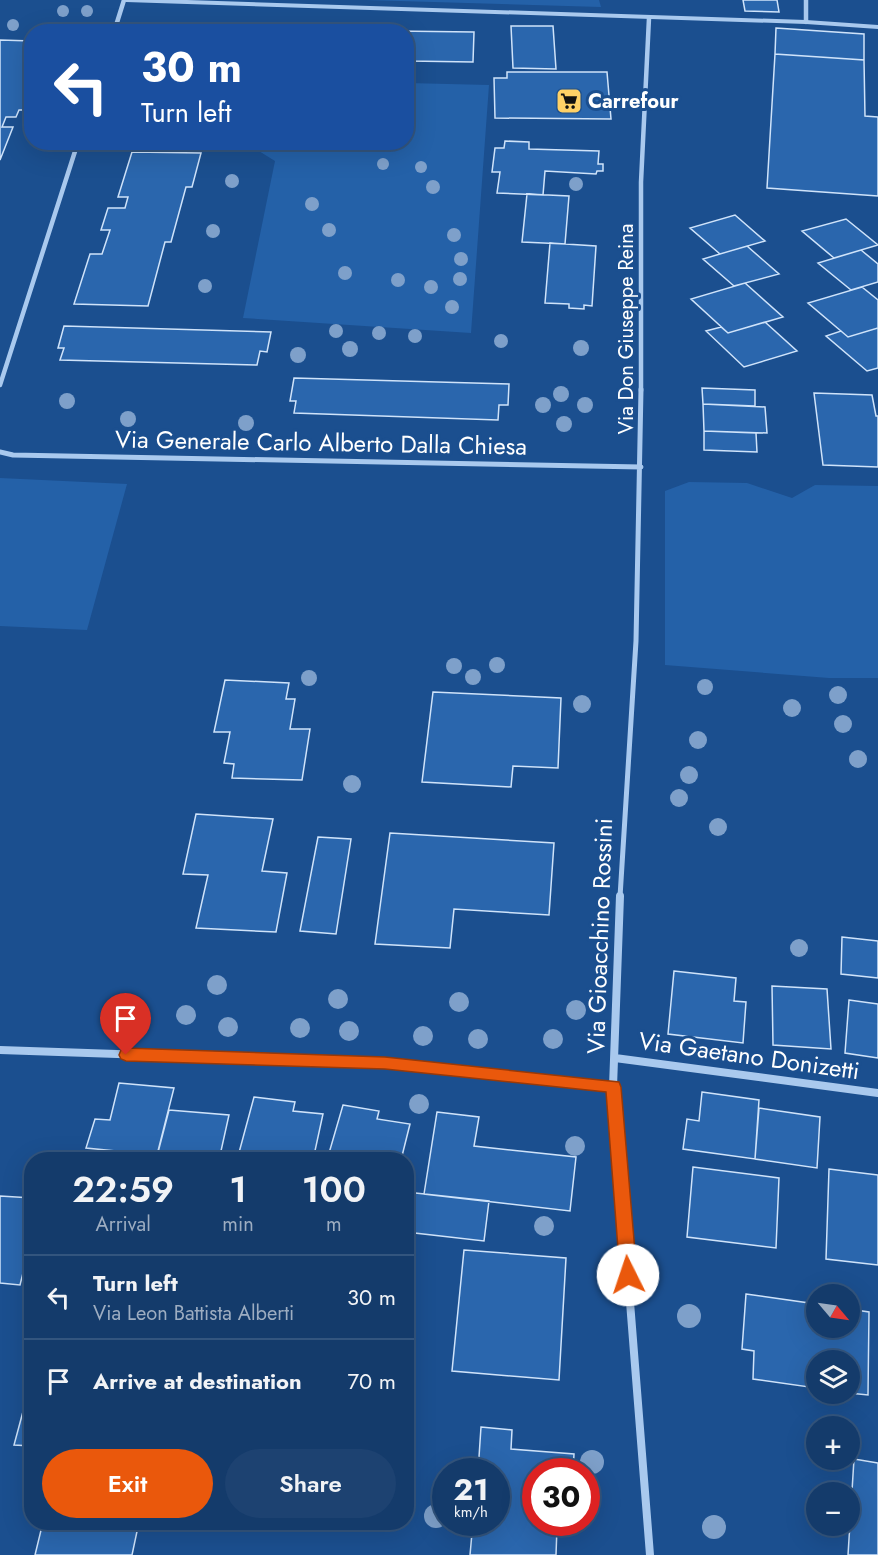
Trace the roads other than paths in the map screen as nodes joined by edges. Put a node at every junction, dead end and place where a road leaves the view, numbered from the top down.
1 (125, 0) edge
2 (806, 0) edge
3 (649, 18) junction
4 (806, 22) junction
5 (117, 24) edge
6 (878, 27) edge
7 (75, 150) edge
8 (0, 385) edge
9 (0, 452) edge
10 (641, 467) junction
11 (636, 641) joint
12 (0, 1050) edge
13 (615, 1058) junction
14 (613, 1087) junction
15 (878, 1093) edge
16 (650, 1555) edge

1 - 3 street
1 - 5 street
2 - 4 street
3 - 4 street
3 - 10 street, Via Don Giuseppe Reina
4 - 6 street
7 - 8 street
9 - 10 street, Via Generale Carlo Alberto Dalla Chiesa
10 - 11 street, Via Don Giuseppe Reina
11 - 13 street, Via Gioacchino Rossini
12 - 14 street
13 - 14 street, Via Gioacchino Rossini
13 - 15 street, Via Gaetano Donizetti
14 - 16 street, Via Gioacchino Rossini

